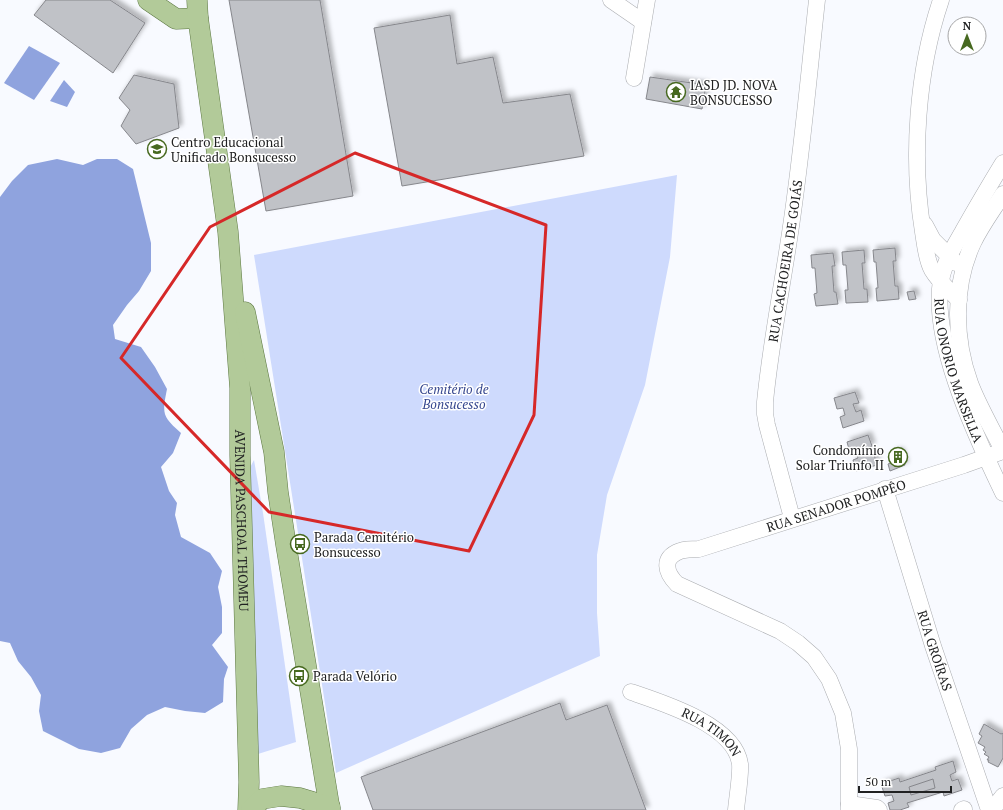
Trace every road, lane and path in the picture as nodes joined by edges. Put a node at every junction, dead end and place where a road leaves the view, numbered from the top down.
1 (148, 0) edge
2 (188, 0) edge
3 (611, 0) edge
4 (647, 0) edge
5 (817, 0) edge
6 (941, 0) edge
7 (198, 9) edge
8 (643, 22) junction
9 (634, 78) dead end
10 (1003, 163) edge
11 (1003, 194) edge
12 (921, 217) junction
13 (228, 232) junction
14 (949, 256) junction
15 (964, 270) junction
16 (940, 282) junction
17 (959, 300) junction
18 (237, 348) junction
19 (1003, 451) edge
20 (986, 457) junction
21 (885, 489) junction
22 (278, 492) junction
23 (1003, 493) edge
24 (792, 518) junction
25 (631, 692) dead end
26 (1003, 796) edge
27 (849, 807) edge
28 (330, 808) edge
29 (249, 810) edge
30 (736, 810) edge
31 (879, 810) edge
32 (990, 810) edge

1 - 7 main road
2 - 7 main road, AVENIDA PASCHOAL THOMEU
3 - 8 street
4 - 8 street
5 - 24 street, RUA CACHOEIRA DE GOIÁS
6 - 12 street, RUA ONORIO MARSELLA
7 - 13 main road, AVENIDA PASCHOAL THOMEU
8 - 9 street
10 - 14 street, RUA ONORIO MARSELLA
11 - 15 street, RUA ONORIO MARSELLA
12 - 14 street
12 - 16 street, RUA ONORIO MARSELLA
13 - 18 main road, AVENIDA PASCHOAL THOMEU
13 - 22 main road, AVENIDA PASCHOAL THOMEU
14 - 15 street
14 - 16 street, RUA ONORIO MARSELLA
15 - 17 street, RUA ONORIO MARSELLA
16 - 17 street, RUA ONORIO MARSELLA
16 - 20 street, RUA ONORIO MARSELLA
17 - 19 street, RUA ONORIO MARSELLA
18 - 22 main road
18 - 29 main road, AVENIDA PASCHOAL THOMEU
19 - 20 street, RUA SENADOR POMPÊO
20 - 21 street, RUA SENADOR POMPÊO
20 - 23 street, RUA ONORIO MARSELLA
21 - 24 street, RUA SENADOR POMPÊO
21 - 32 street, RUA GROÍRAS
22 - 28 main road
24 - 27 street, RUA SENADOR POMPÊO
25 - 30 street, RUA TIMON
26 - 32 street
27 - 31 street
28 - 29 main road

